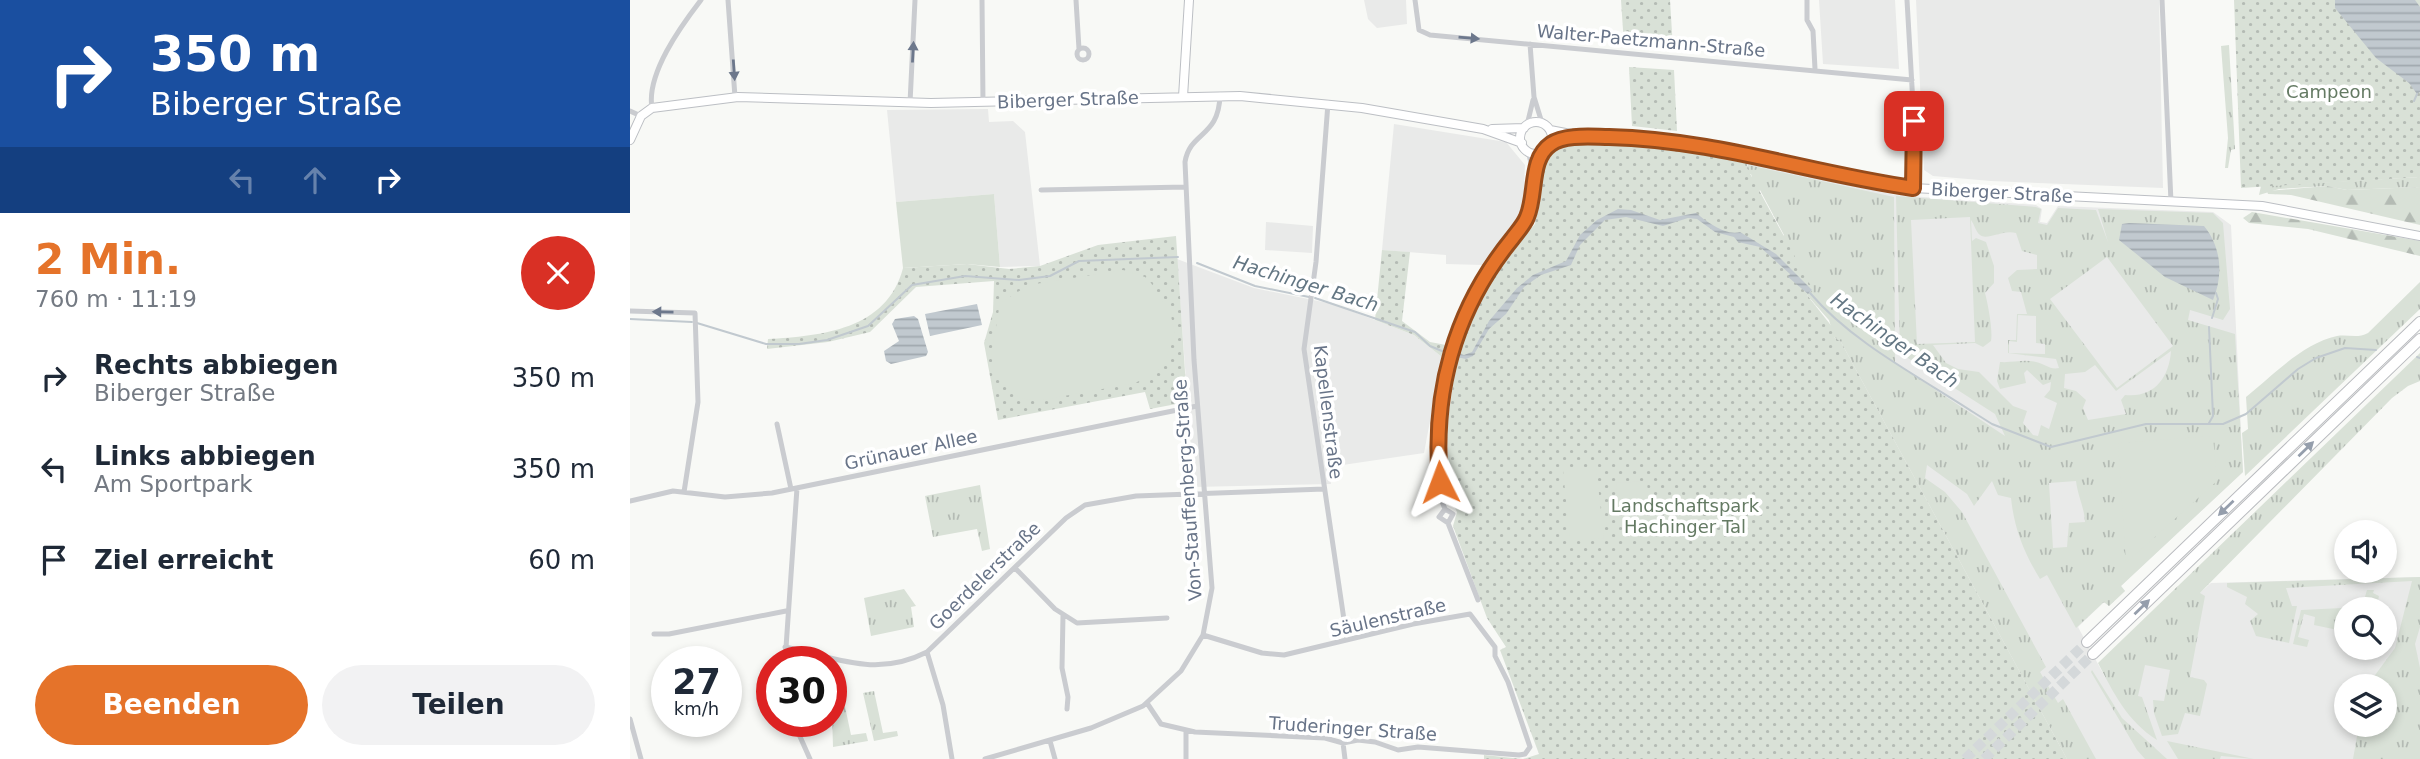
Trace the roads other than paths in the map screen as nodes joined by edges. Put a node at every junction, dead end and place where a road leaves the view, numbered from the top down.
1 (701, 0) edge
2 (728, 0) edge
3 (915, 0) edge
4 (982, 0) edge
5 (1076, 0) edge
6 (1189, 0) edge
7 (1415, 0) edge
8 (1807, 0) edge
9 (1907, 0) edge
10 (2162, 0) edge
11 (1530, 44) junction
12 (1079, 49) dead end
13 (1815, 69) junction
14 (1912, 80) junction
15 (1220, 95) junction
16 (736, 97) junction
17 (1183, 97) junction
18 (1534, 97) junction
19 (909, 103) junction
20 (983, 103) junction
21 (1328, 103) junction
22 (652, 108) junction
23 (630, 111) edge
24 (641, 117) junction
25 (1542, 123) junction
26 (1526, 126) junction
27 (1483, 129) junction
28 (1550, 130) junction
29 (1586, 137) junction
30 (630, 140) edge
31 (1522, 143) junction
32 (1550, 144) junction
33 (1528, 151) junction
34 (1543, 152) junction
35 (1534, 181) junction
36 (1185, 187) junction
37 (1913, 188) junction
38 (1041, 190) dead end
39 (2171, 202) junction
40 (2420, 236) edge
41 (630, 311) edge
42 (2420, 322) edge
43 (2416, 344) edge
44 (1197, 406) junction
45 (777, 424) dead end
46 (794, 488) junction
47 (1324, 489) junction
48 (684, 492) junction
49 (1205, 494) junction
50 (630, 501) edge
51 (1015, 568) junction
52 (1478, 600) dead end
53 (786, 611) junction
54 (1063, 615) junction
55 (1167, 618) dead end
56 (654, 634) dead end
57 (1203, 635) junction
58 (1347, 640) junction
59 (2087, 642) tunnel mouth
60 (785, 646) edge
61 (927, 652) junction
62 (2093, 654) tunnel mouth
63 (847, 659) edge
64 (1147, 703) junction
65 (1067, 709) dead end
66 (630, 719) edge
67 (1186, 731) junction
68 (800, 737) edge
69 (1051, 741) junction
70 (1343, 743) junction
71 (1480, 751) junction
72 (1527, 751) joint
73 (641, 759) edge
74 (810, 759) edge
75 (952, 759) edge
76 (985, 759) edge
77 (1055, 759) edge
78 (1186, 759) edge
79 (1345, 759) edge
80 (1480, 759) edge

1 - 22 street
2 -> 16 street
19 -> 3 street
4 - 20 street
5 - 12 street
6 - 17 main road
7 -> 11 street, Walter-Paetzmann-Straße
8 - 13 street
9 - 14 street
10 - 39 street
11 - 13 street, Walter-Paetzmann-Straße
11 - 18 street
13 - 14 street, Walter-Paetzmann-Straße
14 - 37 street
15 - 17 main road, Biberger Straße
15 - 21 main road, Biberger Straße
15 - 36 street, Von-Stauffenberg-Straße
16 - 19 main road, Biberger Straße
16 - 22 main road, Biberger Straße
17 - 20 main road, Biberger Straße
18 - 25 street
18 - 26 street
19 - 20 main road, Biberger Straße
21 - 27 main road, Biberger Straße
21 - 47 street, Kapellenstraße
22 - 24 main road
23 - 24 street
24 - 30 main road
25 - 26 main road
25 - 28 main road
26 - 27 main road, Biberger Straße
26 - 31 main road
27 - 31 main road, Biberger Straße
28 - 29 main road, Biberger Straße
28 - 32 main road
29 - 32 main road, Biberger Straße
29 - 37 main road, Biberger Straße
31 - 33 main road
32 - 34 main road
33 - 34 main road
33 - 35 street
34 - 35 street
35 - 52 street
36 - 38 street
36 - 44 street, Von-Stauffenberg-Straße
37 - 39 main road, Biberger Straße
39 - 40 main road, Biberger Straße
48 -> 41 street
42 -> 59 highway
62 -> 43 highway
44 - 46 street, Grünauer Allee
44 - 49 street, Von-Stauffenberg-Straße
45 - 46 street
46 - 48 street, Grünauer Allee
46 - 53 street
47 - 49 street, Goerdelerstraße
47 - 58 street, Kapellenstraße
48 - 50 street, Grünauer Allee
49 - 51 street, Goerdelerstraße
49 - 57 street, Von-Stauffenberg-Straße
51 - 54 street
51 - 61 street, Goerdelerstraße
53 - 56 street
53 - 60 street
54 - 55 street
54 - 65 street
57 - 58 street, Säulenstraße
57 - 64 street, Von-Stauffenberg-Straße
58 - 72 street, Säulenstraße
61 - 63 street, Goerdelerstraße
61 - 75 street
64 - 67 street, Truderinger Straße
64 - 69 street, Von-Stauffenberg-Straße
66 - 73 street
67 - 70 street, Truderinger Straße
67 - 78 street
68 - 74 street
69 - 76 street, Von-Stauffenberg-Straße
69 - 77 street
70 - 71 street, Truderinger Straße
70 - 79 street
71 - 72 street, Truderinger Straße
71 - 80 street

